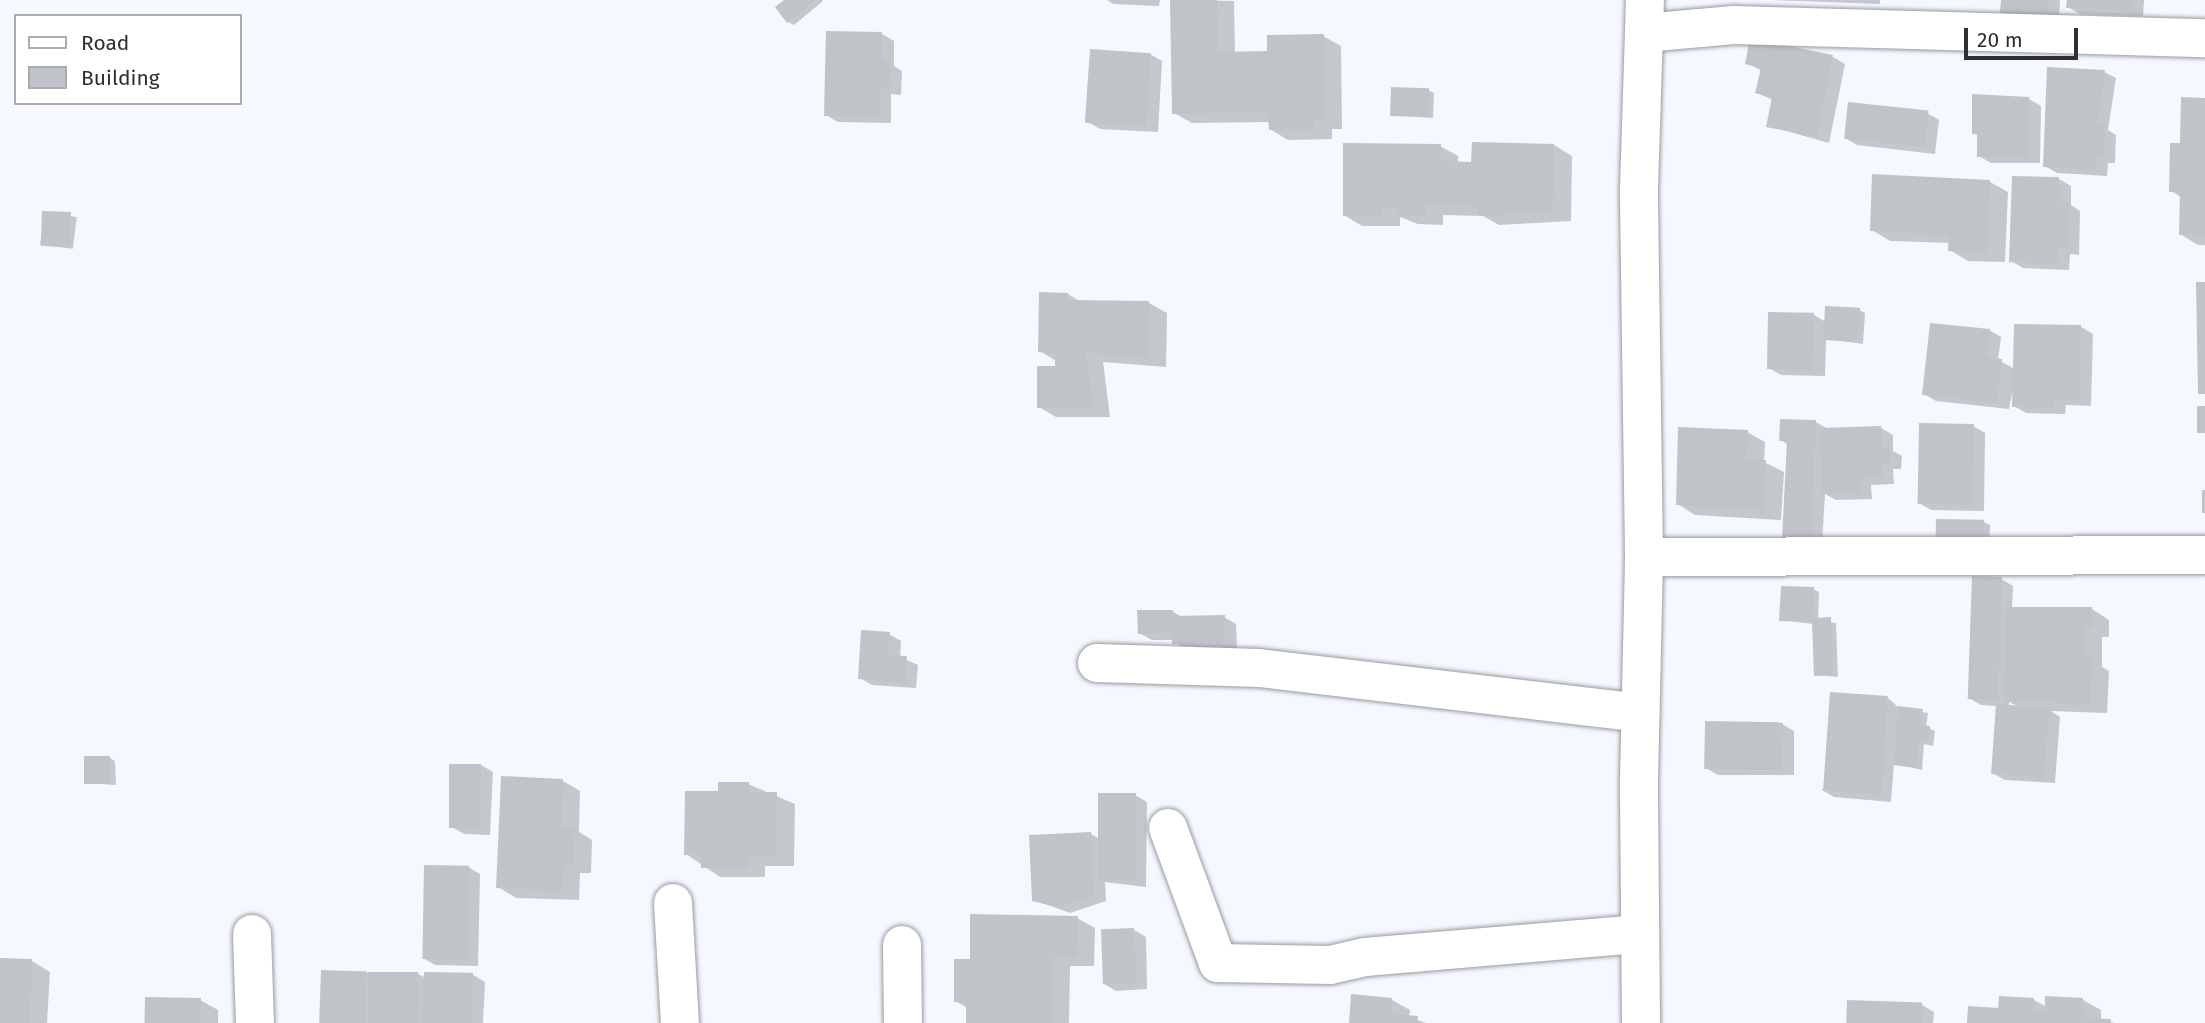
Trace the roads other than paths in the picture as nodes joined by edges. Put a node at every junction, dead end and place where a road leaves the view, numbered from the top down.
1 (1645, 17) edge
2 (2205, 38) edge
3 (2205, 555) edge
4 (1644, 557) junction
5 (1097, 663) dead end
6 (1640, 713) junction
7 (1168, 828) dead end
8 (673, 902) dead end
9 (252, 934) dead end
10 (1640, 934) junction
11 (902, 945) dead end
12 (256, 1023) edge
13 (680, 1023) edge
14 (903, 1023) edge
15 (1641, 1023) edge

1 - 2 street
1 - 4 street
3 - 4 street
4 - 6 street
5 - 6 street
6 - 10 street
7 - 10 street
8 - 13 street
9 - 12 street
10 - 15 street
11 - 14 street

